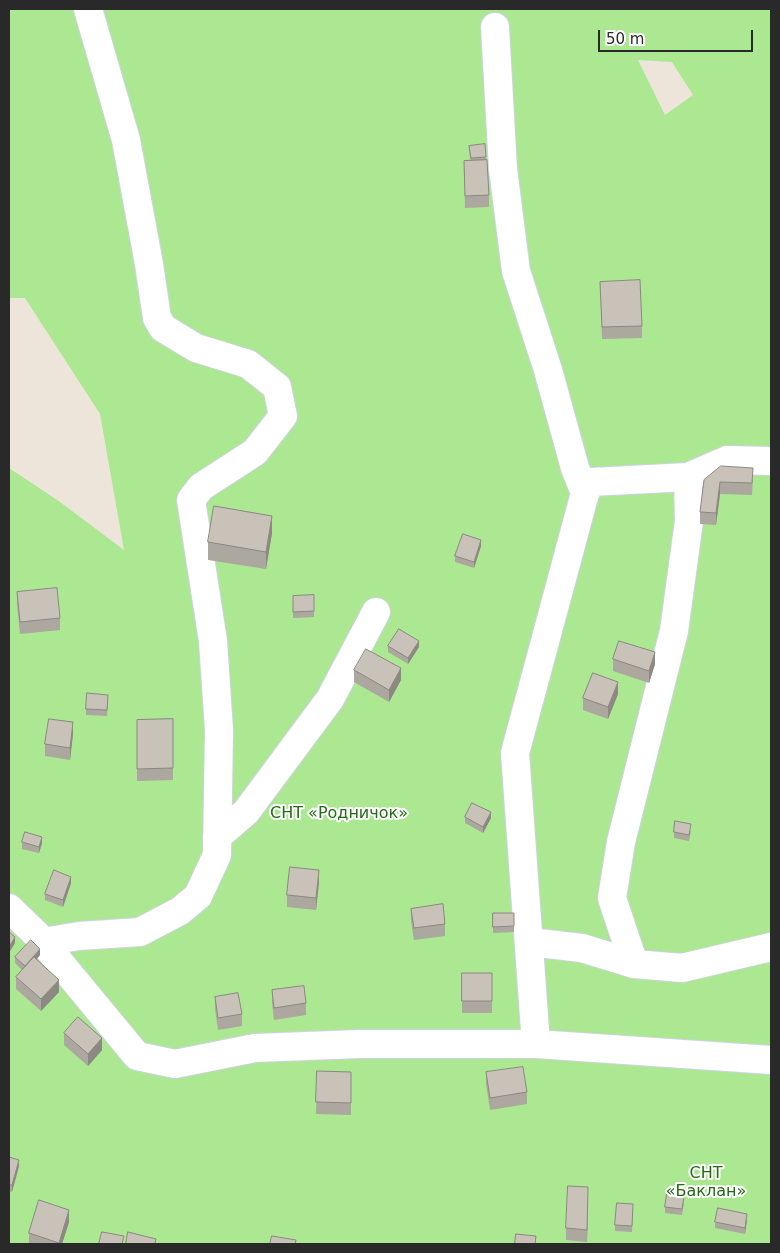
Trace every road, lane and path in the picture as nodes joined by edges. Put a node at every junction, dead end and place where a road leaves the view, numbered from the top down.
1 (88, 9) edge
2 (495, 28) dead end
3 (771, 461) edge
4 (688, 477) junction
5 (586, 493) junction
6 (376, 612) dead end
7 (218, 838) junction
8 (9, 908) edge
9 (43, 942) junction
10 (529, 942) junction
11 (771, 947) edge
12 (634, 964) junction
13 (536, 1044) junction
14 (771, 1060) edge

1 - 7 street
2 - 5 street
3 - 4 street
4 - 5 street
4 - 12 street
5 - 10 street
6 - 7 street
7 - 9 street
8 - 9 street
9 - 13 street
10 - 12 street
10 - 13 street
11 - 12 street
13 - 14 street

